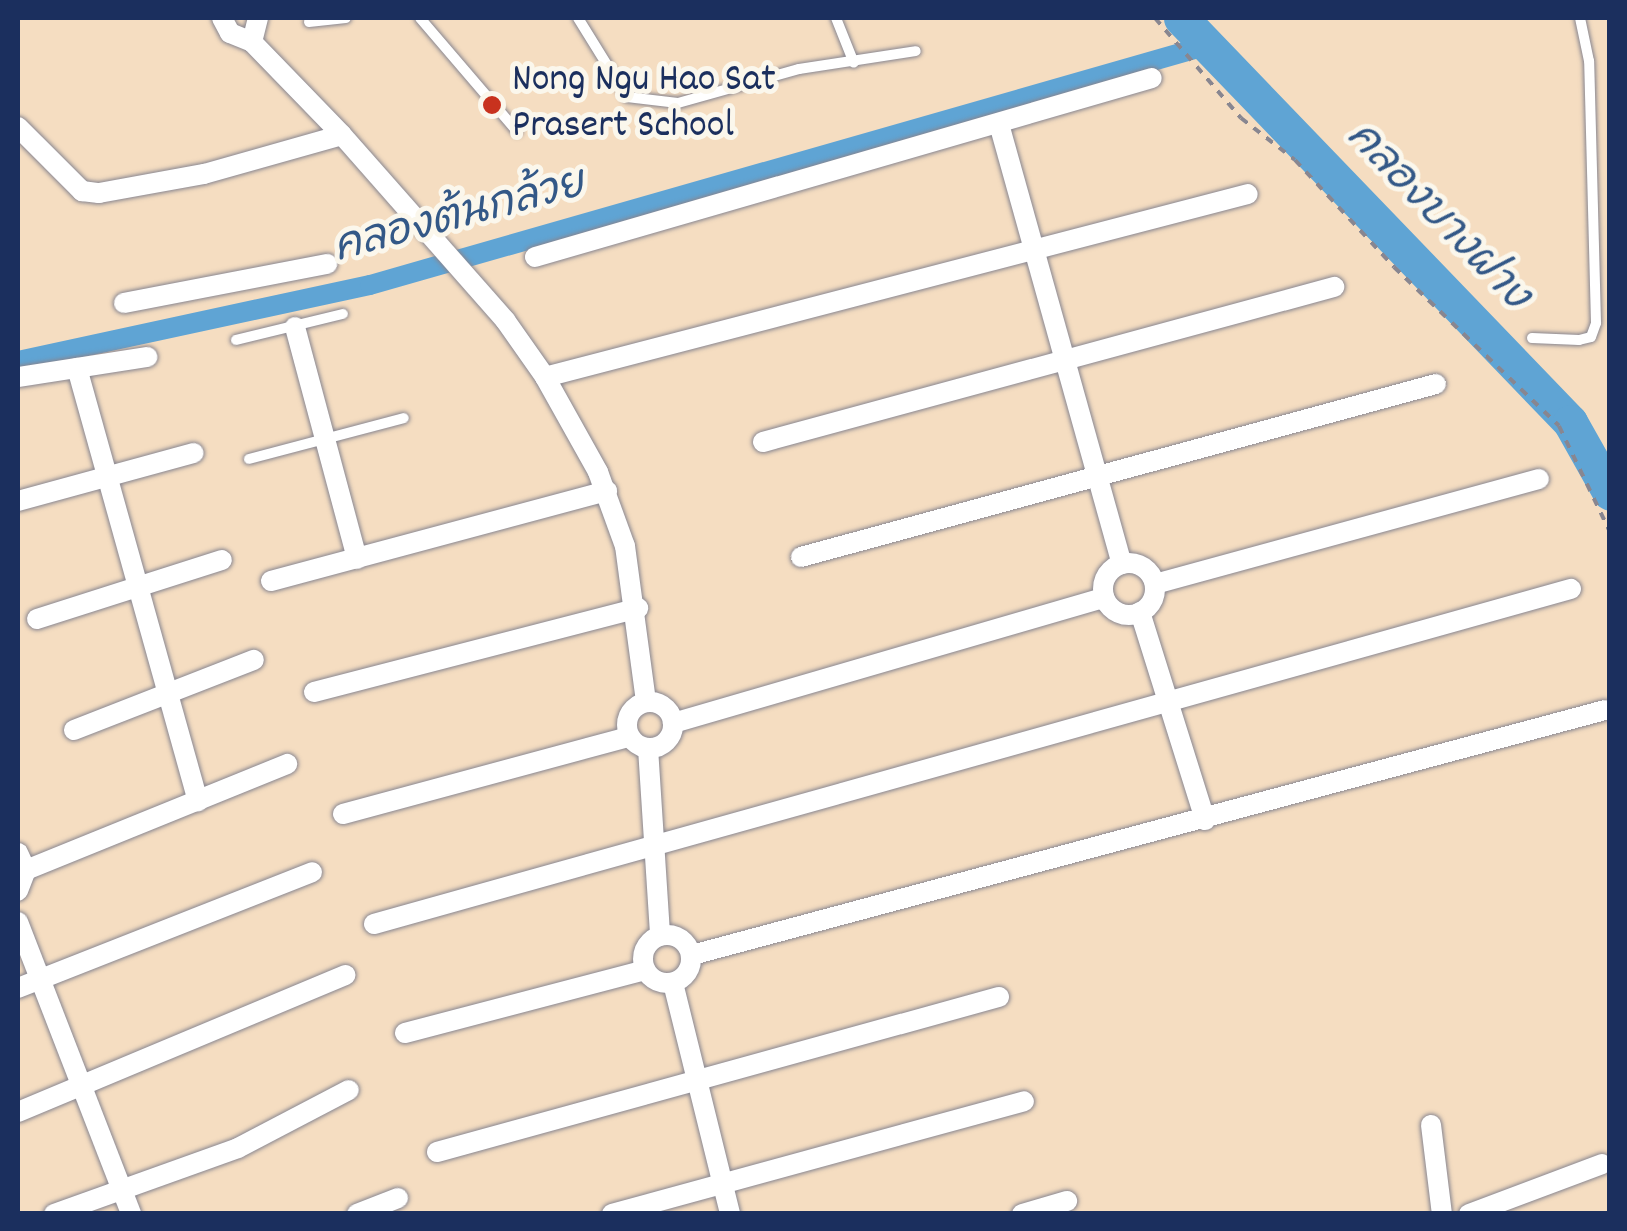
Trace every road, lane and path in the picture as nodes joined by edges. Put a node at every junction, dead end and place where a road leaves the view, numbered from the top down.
1 (222, 18) edge
2 (258, 18) edge
3 (346, 18) edge
4 (420, 18) edge
5 (578, 18) edge
6 (836, 18) edge
7 (1155, 18) edge
8 (1580, 18) edge
9 (309, 22) dead end
10 (252, 42) junction
11 (916, 52) dead end
12 (854, 63) junction
13 (1152, 78) dead end
14 (999, 124) junction
15 (18, 127) edge
16 (518, 131) dead end
17 (342, 135) junction
18 (1248, 194) dead end
19 (1034, 244) junction
20 (536, 257) dead end
21 (327, 264) dead end
22 (1334, 287) dead end
23 (124, 303) dead end
24 (343, 314) dead end
25 (295, 326) junction
26 (1532, 338) dead end
27 (236, 340) dead end
28 (146, 357) dead end
29 (1062, 361) junction
30 (77, 368) junction
31 (545, 376) junction
32 (18, 377) edge
33 (1436, 384) dead end
34 (404, 418) dead end
35 (326, 441) junction
36 (763, 442) dead end
37 (194, 454) dead end
38 (249, 459) dead end
39 (111, 478) junction
40 (1096, 479) junction
41 (1539, 479) dead end
42 (607, 491) junction
43 (18, 502) edge
44 (1610, 532) edge
45 (801, 556) dead end
46 (357, 559) junction
47 (222, 560) dead end
48 (1122, 564) junction
49 (271, 581) dead end
50 (1155, 584) junction
51 (140, 587) junction
52 (1571, 589) dead end
53 (1104, 598) junction
54 (638, 608) junction
55 (1140, 612) junction
56 (37, 619) dead end
57 (254, 660) dead end
58 (165, 690) junction
59 (314, 692) dead end
60 (646, 702) junction
61 (1168, 702) junction
62 (1605, 710) dead end
63 (673, 724) junction
64 (74, 730) dead end
65 (630, 737) junction
66 (648, 748) junction
67 (287, 764) dead end
68 (198, 801) junction
69 (343, 814) dead end
70 (1205, 820) junction
71 (654, 844) junction
72 (22, 862) edge
73 (312, 872) dead end
74 (18, 891) edge
75 (18, 922) edge
76 (374, 924) dead end
77 (660, 936) junction
78 (692, 955) junction
79 (645, 970) junction
80 (344, 975) dead end
81 (40, 979) junction
82 (673, 983) junction
83 (18, 988) edge
84 (998, 997) dead end
85 (405, 1033) dead end
86 (695, 1081) junction
87 (82, 1088) junction
88 (349, 1090) dead end
89 (1024, 1101) dead end
90 (18, 1112) edge
91 (1431, 1125) dead end
92 (437, 1152) dead end
93 (1602, 1164) dead end
94 (721, 1184) junction
95 (121, 1187) junction
96 (398, 1198) dead end
97 (1066, 1201) dead end
98 (54, 1214) edge
99 (132, 1214) edge
100 (357, 1214) edge
101 (612, 1214) edge
102 (730, 1214) edge
103 (1022, 1214) edge
104 (1442, 1214) edge
105 (1469, 1214) edge

1 - 10 street
2 - 10 street
3 - 9 lane
4 - 16 lane
5 - 12 lane
6 - 12 lane
7 - 44 path
8 - 26 lane
10 - 17 street
11 - 12 lane
13 - 14 street
14 - 19 street
14 - 20 street
15 - 17 street
17 - 31 street
18 - 19 street
19 - 29 street
19 - 31 street
21 - 23 street
22 - 29 street
24 - 25 lane
25 - 27 lane
25 - 35 street
28 - 30 street
29 - 36 street
29 - 40 street
30 - 32 street
30 - 39 street
31 - 42 street
33 - 40 street
34 - 35 lane
35 - 38 lane
35 - 46 street
37 - 39 street
39 - 43 street
39 - 51 street
40 - 45 street
40 - 48 street
41 - 50 street
42 - 46 street
42 - 54 street
46 - 49 street
47 - 51 street
48 - 50 street
48 - 53 street
50 - 55 street
51 - 56 street
51 - 58 street
52 - 61 street
53 - 55 street
53 - 63 street
54 - 59 street
54 - 60 street
55 - 61 street
57 - 58 street
58 - 64 street
58 - 68 street
60 - 63 street
60 - 65 street
61 - 70 street
61 - 71 street
62 - 70 street
63 - 66 street
65 - 66 street
65 - 69 street
66 - 71 street
67 - 68 street
68 - 72 street
70 - 78 street
71 - 76 street
71 - 77 street
72 - 74 street
73 - 81 street
75 - 81 street
77 - 78 street
77 - 79 street
78 - 82 street
79 - 82 street
79 - 85 street
80 - 87 street
81 - 83 street
81 - 87 street
82 - 86 street
84 - 86 street
86 - 92 street
86 - 94 street
87 - 90 street
87 - 95 street
88 - 95 street
89 - 94 street
91 - 104 street
93 - 105 street
94 - 101 street
94 - 102 street
95 - 98 street
95 - 99 street
96 - 100 street
97 - 103 street

